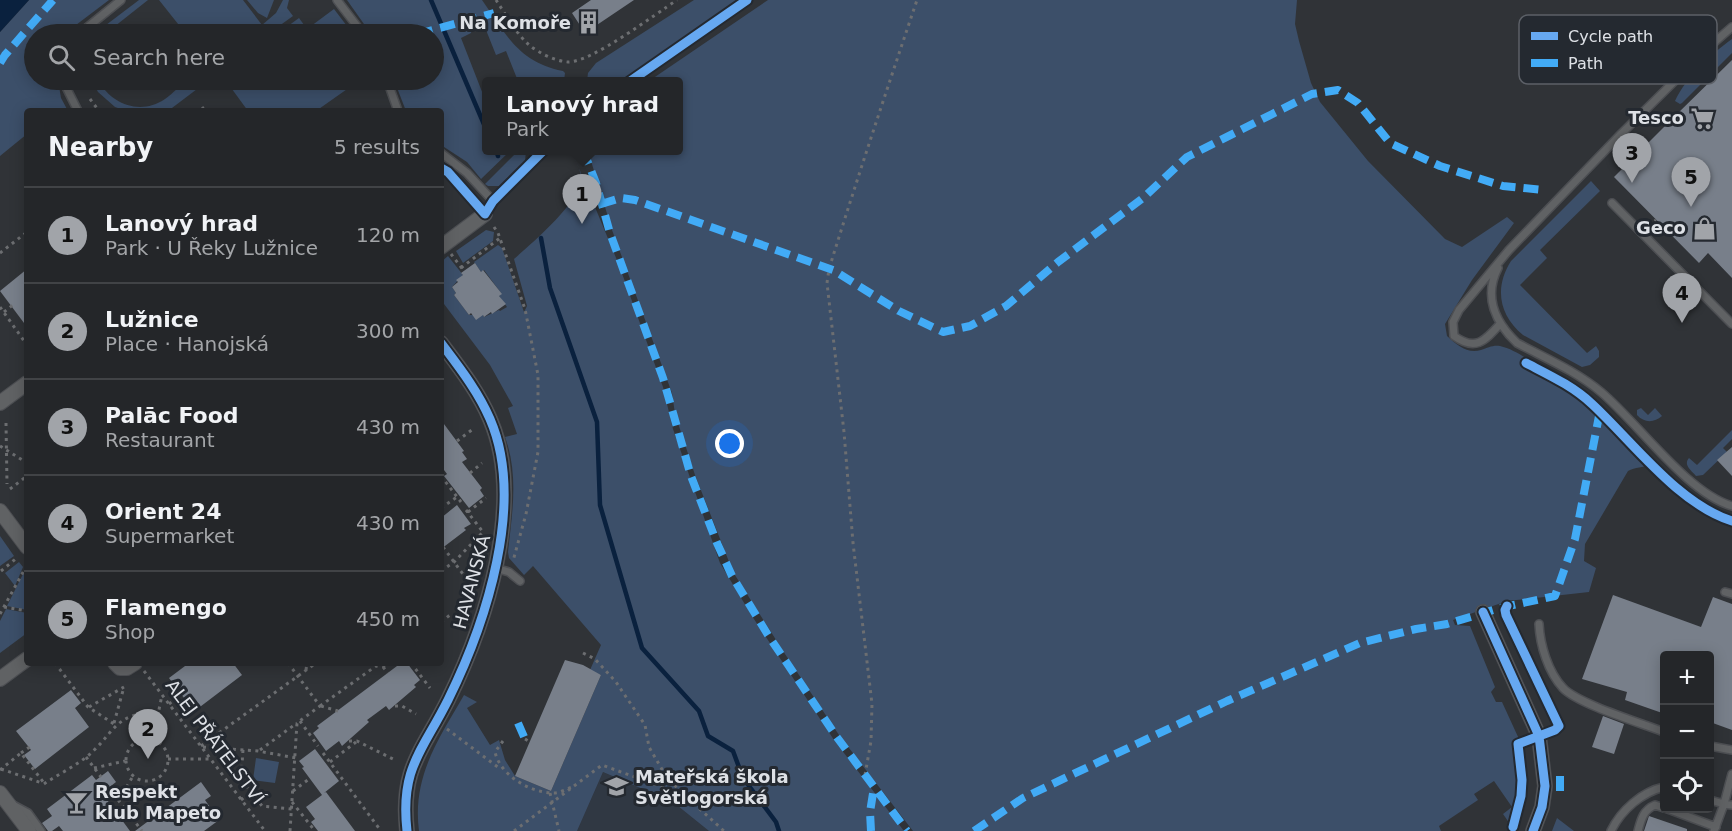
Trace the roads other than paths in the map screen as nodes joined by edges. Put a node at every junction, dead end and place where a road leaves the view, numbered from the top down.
1 (122, 0) edge
2 (337, 0) edge
3 (92, 24) edge
4 (355, 24) edge
5 (1732, 27) edge
6 (1717, 39) edge
7 (1671, 84) edge
8 (68, 90) edge
9 (391, 90) edge
10 (76, 108) edge
11 (397, 108) edge
12 (444, 155) edge
13 (539, 155) edge
14 (493, 201) junction
15 (1612, 203) dead end
16 (484, 214) joint
17 (445, 250) edge
18 (1503, 258) junction
19 (1500, 324) junction
20 (1732, 324) edge
21 (444, 347) edge
22 (24, 385) edge
23 (0, 403) edge
24 (1730, 503) edge
25 (0, 511) edge
26 (23, 551) edge
27 (495, 568) junction
28 (520, 580) dead end
29 (1483, 612) dead end
30 (1539, 624) dead end
31 (24, 661) edge
32 (0, 679) edge
33 (1660, 730) edge
34 (1714, 747) edge
35 (1732, 750) edge
36 (1732, 774) edge
37 (1660, 789) edge
38 (3, 796) edge
39 (1728, 805) edge
40 (1660, 806) edge
41 (1677, 813) edge
42 (1715, 829) edge
43 (29, 831) edge
44 (41, 831) edge
45 (406, 831) edge
46 (1533, 831) edge
47 (1611, 831) edge
48 (1638, 831) edge

1 - 3 lane
2 - 4 lane
5 - 6 lane
7 - 18 lane
8 - 10 lane
9 - 11 lane
12 - 14 lane
13 - 14 lane
14 - 16 lane
15 - 20 lane
16 - 17 street
18 - 19 lane
18 - 19 lane
19 - 24 lane
21 - 27 street, HAVANSKÁ
22 - 23 street
25 - 26 street
27 - 28 lane
27 - 45 street, HAVANSKÁ
29 - 46 street
30 - 33 lane
31 - 32 street
34 - 35 lane
36 - 39 lane
37 - 47 lane
38 - 43 street
38 - 44 lane
39 - 42 lane
40 - 48 lane
41 - 42 lane

